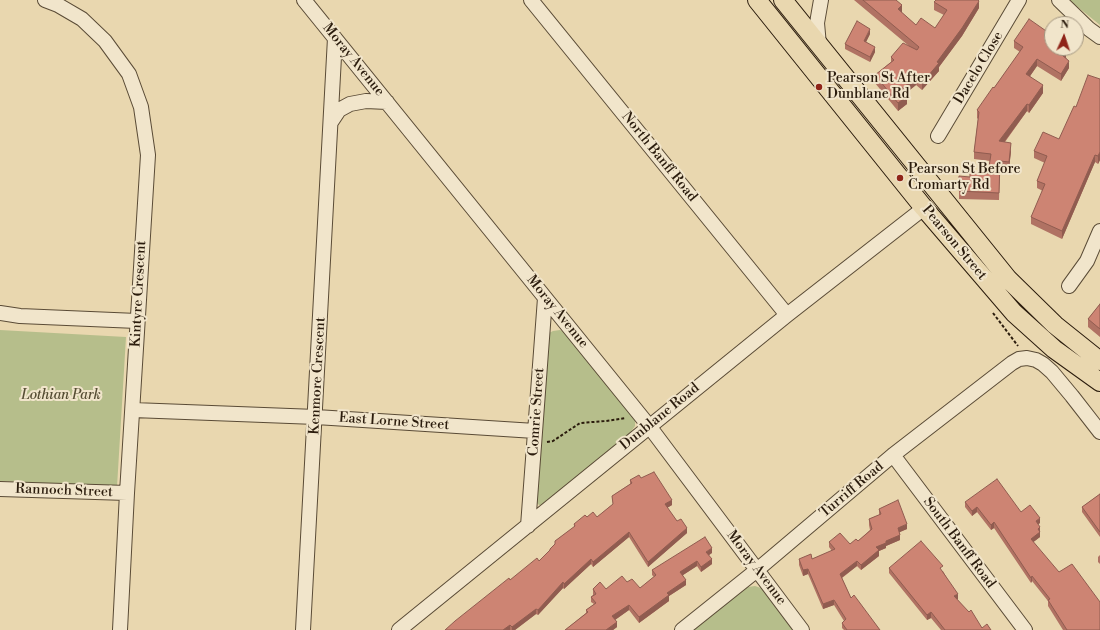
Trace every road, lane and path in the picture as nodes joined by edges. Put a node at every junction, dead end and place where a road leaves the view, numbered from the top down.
1 (45, 0) edge
2 (304, 0) edge
3 (531, 0) edge
4 (757, 0) edge
5 (821, 0) edge
6 (1019, 0) edge
7 (1059, 0) edge
8 (788, 2) edge
9 (774, 21) junction
10 (1100, 37) edge
11 (335, 38) junction
12 (819, 45) junction
13 (387, 102) junction
14 (330, 122) junction
15 (938, 136) dead end
16 (924, 208) junction
17 (1100, 231) edge
18 (1069, 286) dead end
19 (545, 298) junction
20 (0, 313) edge
21 (787, 314) junction
22 (20, 316) junction
23 (0, 319) edge
24 (137, 321) junction
25 (1100, 361) edge
26 (1100, 382) edge
27 (133, 410) junction
28 (638, 412) junction
29 (316, 417) junction
30 (650, 426) junction
31 (536, 431) junction
32 (1100, 432) edge
33 (534, 445) junction
34 (892, 455) junction
35 (0, 489) edge
36 (127, 493) junction
37 (528, 526) junction
38 (757, 570) junction
39 (120, 630) edge
40 (303, 630) edge
41 (399, 630) edge
42 (682, 630) edge
43 (802, 630) edge
44 (1025, 630) edge

1 - 24 street, Kintyre Crescent
2 - 11 street, Moray Avenue
3 - 21 street, North Banff Road
4 - 9 main road, Pearson Street
5 - 12 street
6 - 15 street, Dacelo Close
7 - 10 street
8 - 9 street
8 - 12 main road, Pearson Street
9 - 16 main road, Pearson Street
11 - 13 street, Moray Avenue
11 - 14 street, Kenmore Crescent
12 - 25 main road, Pearson Street
13 - 14 street
13 - 19 street, Moray Avenue
14 - 29 street, Kenmore Crescent
16 - 21 street, Dunblane Road
16 - 26 main road, Pearson Street
17 - 18 street
19 - 28 street, Moray Avenue
19 - 31 street, Comrie Street
20 - 22 street
21 - 30 street, Dunblane Road
22 - 23 street
22 - 24 street
24 - 27 street, Kintyre Crescent
27 - 29 street, East Lorne Street
27 - 36 street, Kintyre Crescent
28 - 30 street, Moray Avenue
28 - 33 path
29 - 31 street, East Lorne Street
29 - 40 street, Kenmore Crescent
30 - 37 street, Dunblane Road
30 - 38 street, Moray Avenue
31 - 33 street, Comrie Street
32 - 34 street, Turriff Road
33 - 37 street, Comrie Street
34 - 38 street, Turriff Road
34 - 44 street, South Banff Road
35 - 36 street, Rannoch Street
36 - 39 street, Kintyre Crescent
37 - 41 street, Dunblane Road
38 - 42 street, Turriff Road
38 - 43 street, Moray Avenue

